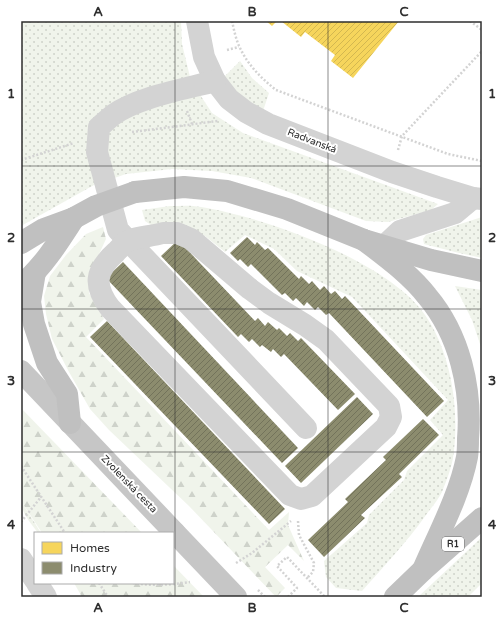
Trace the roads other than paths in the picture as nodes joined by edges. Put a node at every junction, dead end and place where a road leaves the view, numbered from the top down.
1 (197, 21) edge
2 (215, 81) junction
3 (478, 199) edge
4 (74, 218) junction
5 (128, 240) junction
6 (21, 243) edge
7 (374, 243) junction
8 (482, 271) edge
9 (28, 279) edge
10 (21, 371) edge
11 (70, 423) junction
12 (306, 428) dead end
13 (482, 518) edge
14 (21, 559) edge
15 (423, 570) junction
16 (34, 578) edge
17 (38, 584) edge
18 (46, 597) edge
19 (236, 597) edge
20 (395, 597) edge

1 - 2 street, Radvanská
2 - 3 street, Radvanská
2 - 5 street
3 - 7 street
4 - 6 highway
4 - 7 highway, bridge
4 - 9 highway
5 - 5 street
5 - 12 street
7 - 8 highway
7 - 15 highway
9 - 11 highway
10 - 11 main road, Zvolenská cesta
11 - 19 main road, Zvolenská cesta, bridge
13 - 15 highway, R1
14 - 16 street
15 - 20 highway, R1
17 - 18 street

